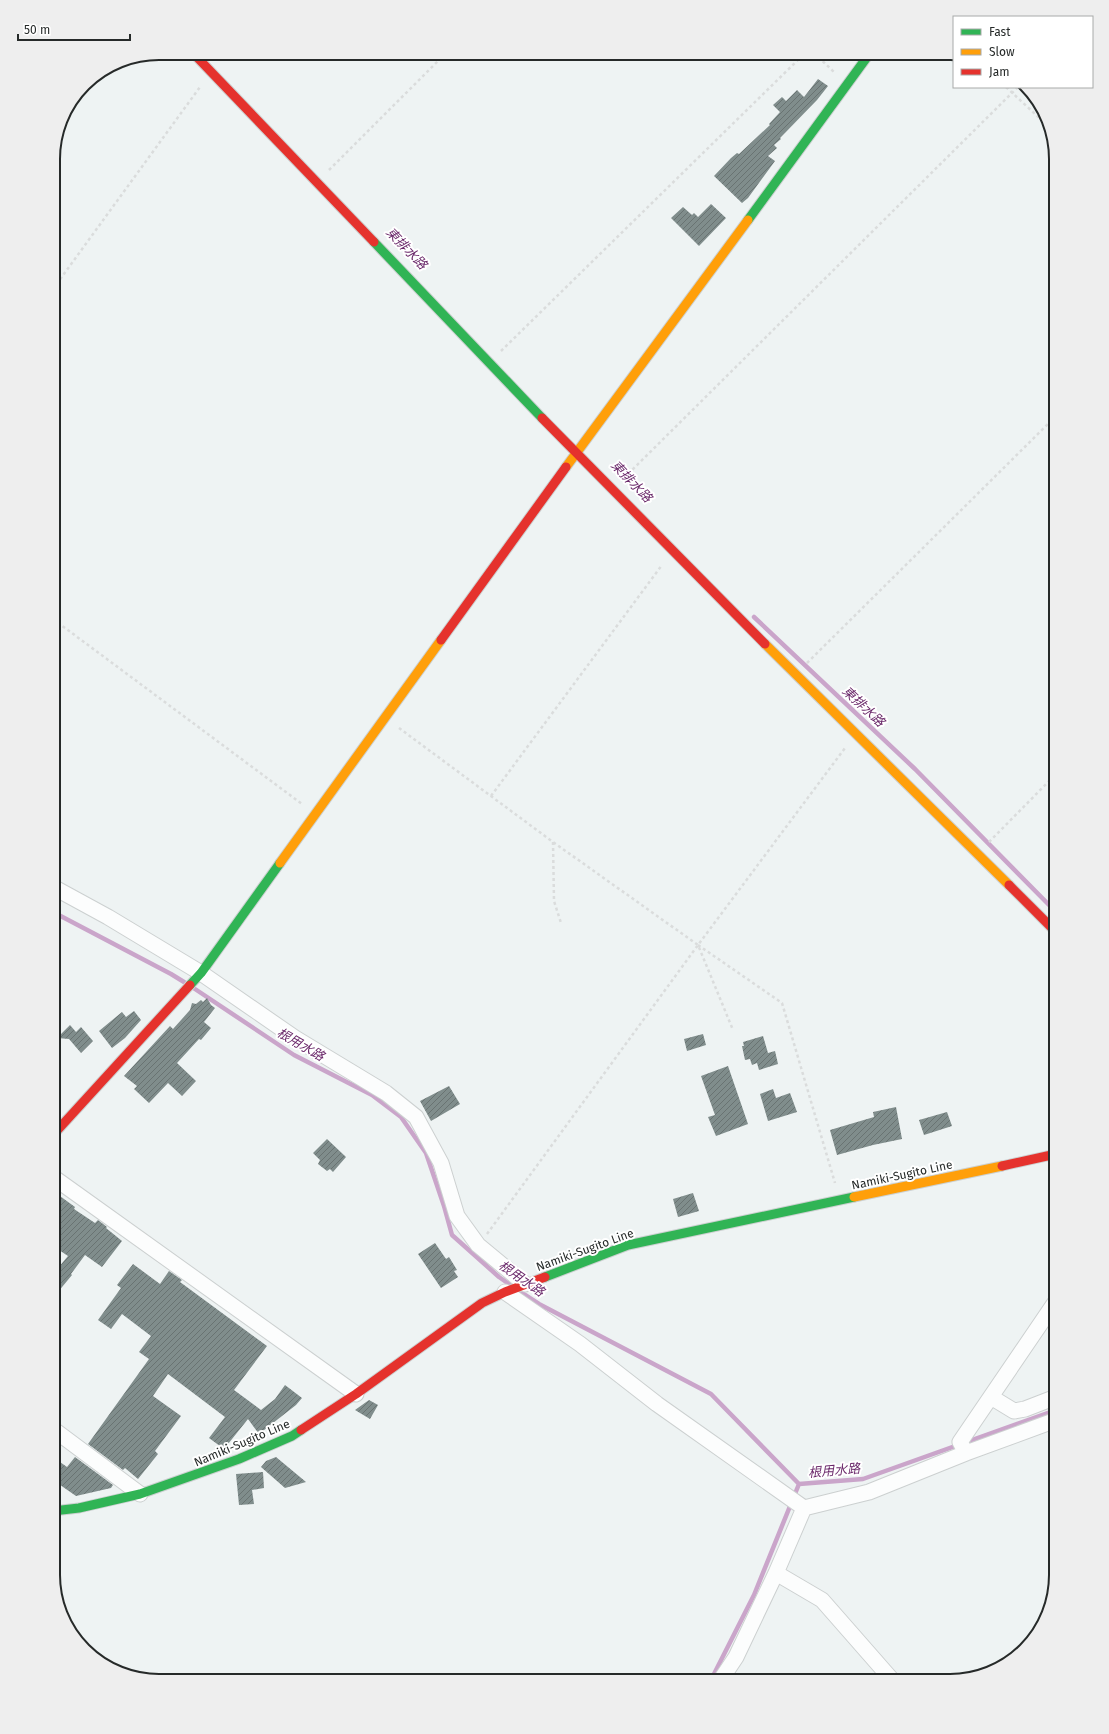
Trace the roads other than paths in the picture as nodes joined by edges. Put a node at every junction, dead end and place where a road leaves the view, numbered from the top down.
1 (200, 60) edge
2 (865, 60) edge
3 (576, 453) junction
4 (60, 891) edge
5 (1049, 925) edge
6 (200, 973) junction
7 (60, 1127) edge
8 (1049, 1155) edge
9 (60, 1182) edge
10 (525, 1284) junction
11 (505, 1292) junction
12 (1049, 1311) edge
13 (356, 1394) junction
14 (991, 1397) junction
15 (1049, 1399) edge
16 (1049, 1422) edge
17 (60, 1434) edge
18 (963, 1448) junction
19 (140, 1494) junction
20 (804, 1508) junction
21 (60, 1510) edge
22 (776, 1573) junction
23 (725, 1674) edge
24 (887, 1674) edge

1 - 3 street
2 - 3 street
3 - 5 street
3 - 6 street
4 - 6 street
6 - 7 street
6 - 10 street
8 - 10 street, Namiki-Sugito Line
9 - 13 street
10 - 11 street, Namiki-Sugito Line
11 - 13 street, Namiki-Sugito Line
11 - 20 street
12 - 14 street
13 - 19 street, Namiki-Sugito Line
14 - 15 street
14 - 18 street
16 - 18 street
17 - 19 street
18 - 20 street
19 - 21 street, Namiki-Sugito Line
20 - 22 street
22 - 23 street
22 - 24 street

